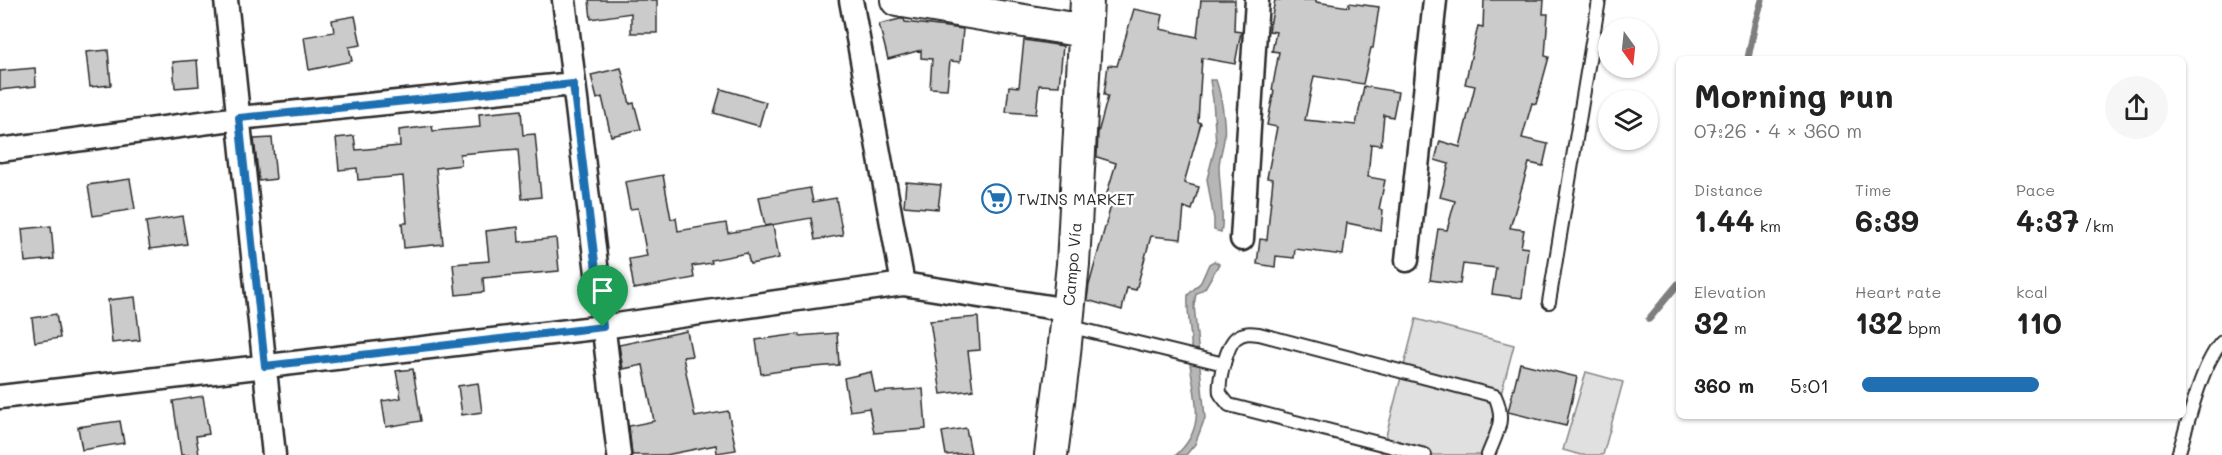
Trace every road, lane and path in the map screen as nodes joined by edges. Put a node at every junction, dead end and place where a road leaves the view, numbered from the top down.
1 (226, 0) edge
2 (564, 0) edge
3 (851, 0) edge
4 (897, 0) edge
5 (1087, 0) edge
6 (1257, 0) edge
7 (1435, 0) edge
8 (1599, 0) edge
9 (1084, 31) junction
10 (573, 84) junction
11 (239, 118) junction
12 (0, 150) edge
13 (1242, 239) dead end
14 (1407, 260) dead end
15 (903, 284) junction
16 (1549, 302) dead end
17 (1068, 318) junction
18 (603, 327) junction
19 (2222, 342) edge
20 (1224, 364) junction
21 (265, 366) junction
22 (0, 396) edge
23 (274, 455) edge
24 (619, 455) edge
25 (1051, 455) edge
26 (1425, 455) edge
27 (1488, 455) edge
28 (2178, 455) edge

1 - 11 street
2 - 10 street
3 - 15 street
4 - 9 street
5 - 9 street, Campo Vía
6 - 13 street
7 - 14 street
8 - 16 lane
9 - 17 street, Campo Vía
10 - 11 street
10 - 18 street
11 - 12 street
11 - 21 street
15 - 17 street
15 - 18 street
17 - 20 lane
17 - 25 street, Campo Vía
18 - 21 street
18 - 24 street
19 - 28 lane
20 - 26 lane
20 - 27 lane
21 - 22 street
21 - 23 street

